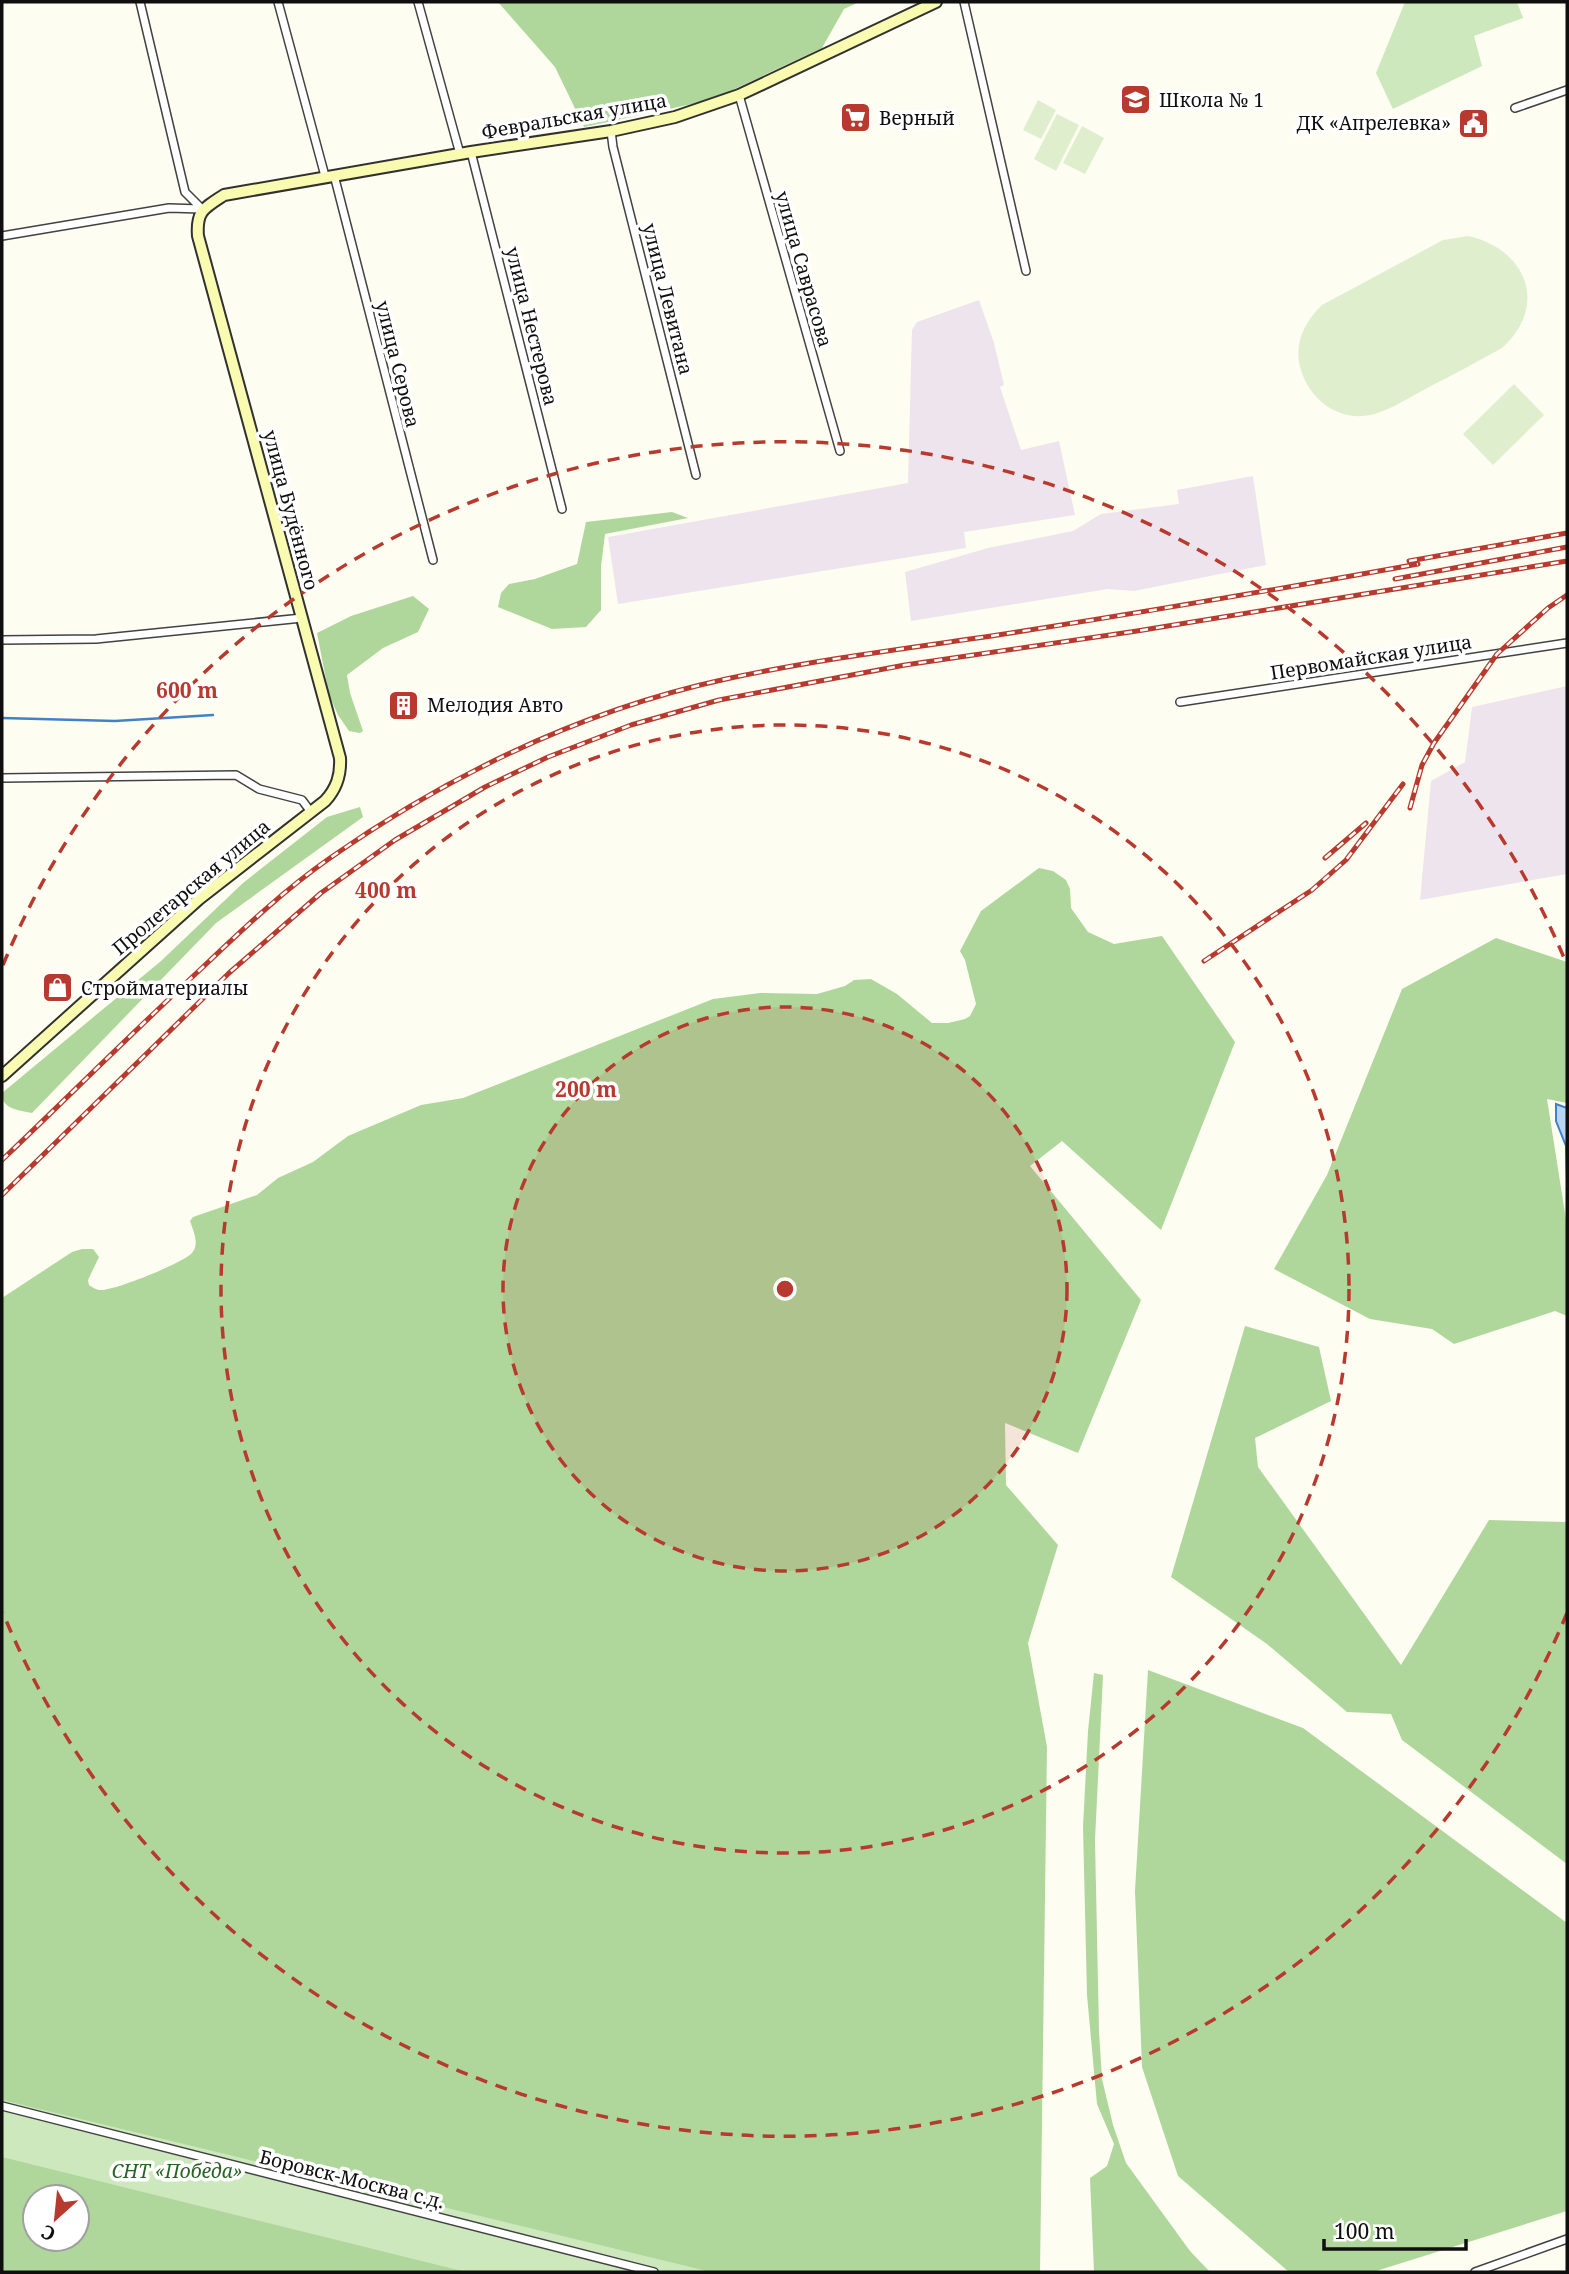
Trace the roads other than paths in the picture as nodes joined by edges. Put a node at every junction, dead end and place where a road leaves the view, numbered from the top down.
1 (140, 2) edge
2 (278, 2) edge
3 (418, 2) edge
4 (936, 2) edge
5 (964, 2) edge
6 (1567, 90) edge
7 (739, 95) junction
8 (1515, 108) dead end
9 (611, 131) junction
10 (465, 153) junction
11 (330, 176) junction
12 (202, 209) junction
13 (2, 236) edge
14 (1026, 271) dead end
15 (840, 450) dead end
16 (696, 475) dead end
17 (562, 509) dead end
18 (433, 560) dead end
19 (302, 618) junction
20 (2, 640) edge
21 (1567, 643) edge
22 (1180, 702) dead end
23 (2, 778) edge
24 (311, 812) junction
25 (2, 1076) edge
26 (2, 2106) edge
27 (1567, 2239) edge
28 (654, 2272) edge
29 (1475, 2272) edge

1 - 12 street
2 - 11 street, улица Серова
3 - 10 street, улица Нестерова
4 - 7 main road, Февральская улица
5 - 14 street
6 - 8 street
7 - 9 main road, Февральская улица
7 - 15 street, улица Саврасова
9 - 10 main road, Февральская улица
9 - 16 street, улица Левитана
10 - 11 main road, Февральская улица
10 - 17 street, улица Нестерова
11 - 12 main road, Февральская улица
11 - 18 street, улица Серова
12 - 13 street
12 - 19 main road, улица Будённого
19 - 20 street
19 - 24 main road, улица Будённого
21 - 22 street, Первомайская улица
23 - 24 street
24 - 25 main road, Пролетарская улица
26 - 28 street, Боровск-Москва с.д.
27 - 29 street

